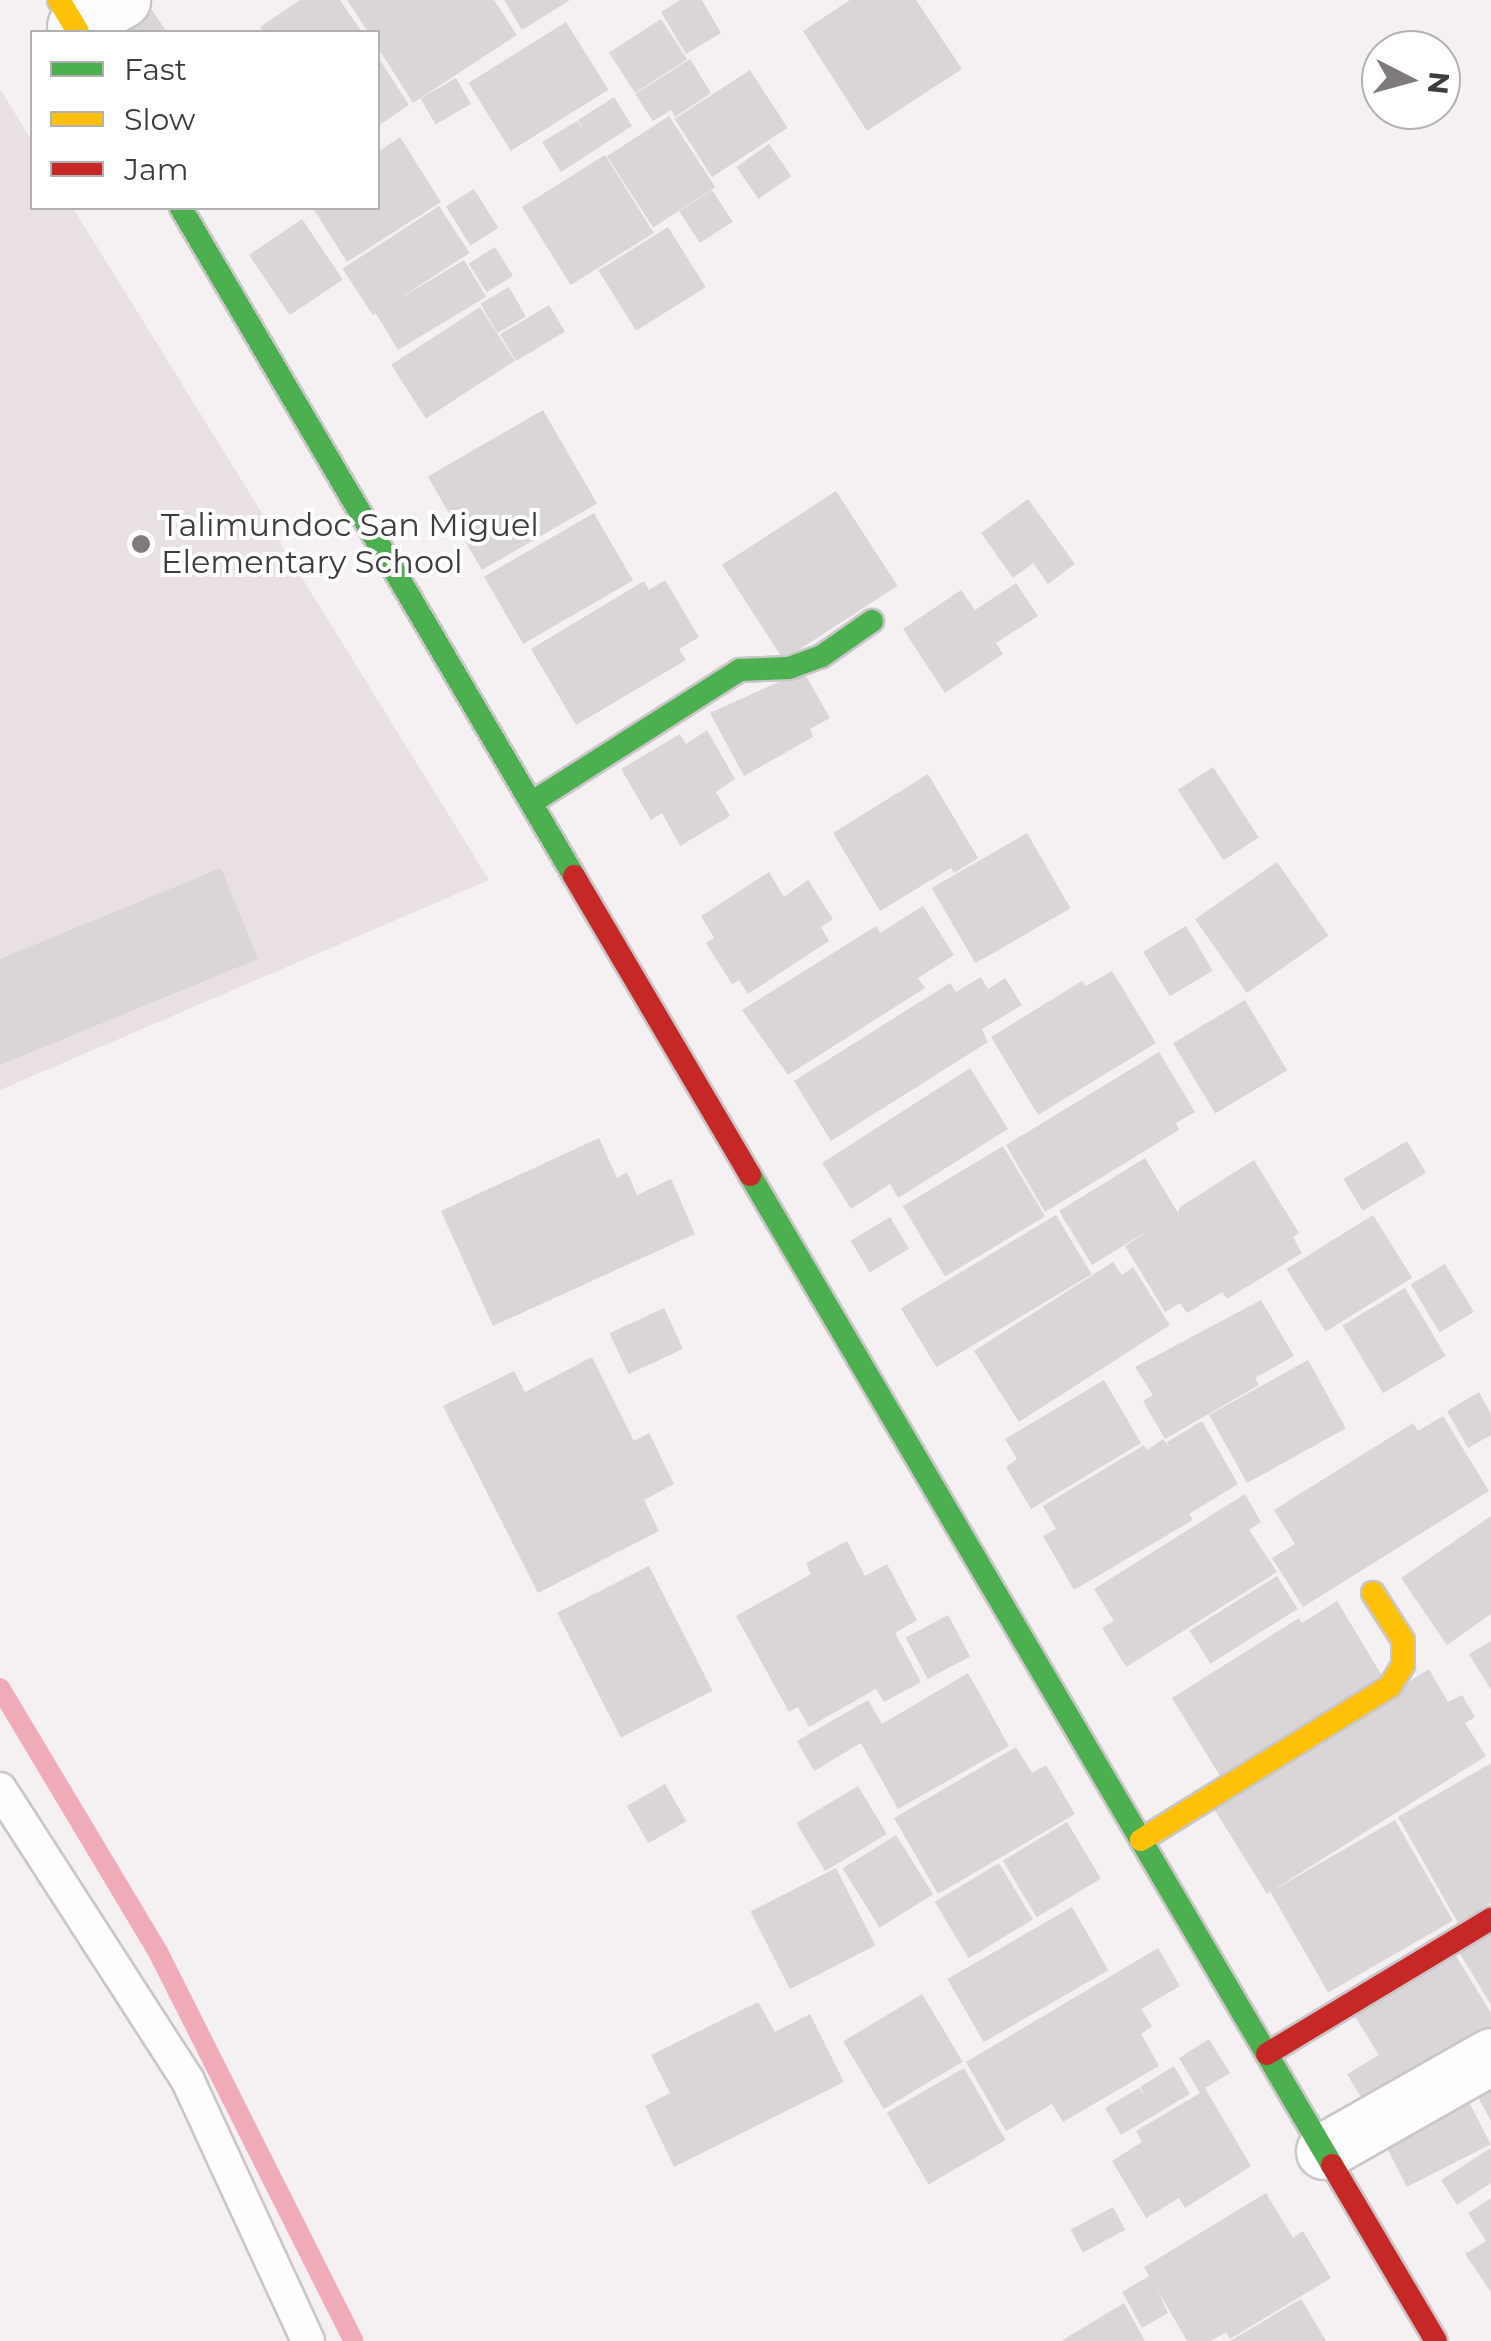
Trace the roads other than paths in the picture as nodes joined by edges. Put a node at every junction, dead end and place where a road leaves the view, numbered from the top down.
1 (122, 0) edge
2 (71, 20) edge
3 (182, 210) edge
4 (872, 622) dead end
5 (532, 803) junction
6 (1373, 1593) dead end
7 (0, 1789) edge
8 (1141, 1840) junction
9 (1491, 1920) edge
10 (1267, 2054) junction
11 (1491, 2056) edge
12 (1324, 2151) junction
13 (308, 2341) edge
14 (1436, 2341) edge

1 - 2 street
3 - 5 street
4 - 5 street
5 - 8 street
6 - 8 street
7 - 13 lane
8 - 10 street
9 - 10 street
10 - 12 street
11 - 12 street
12 - 14 street

